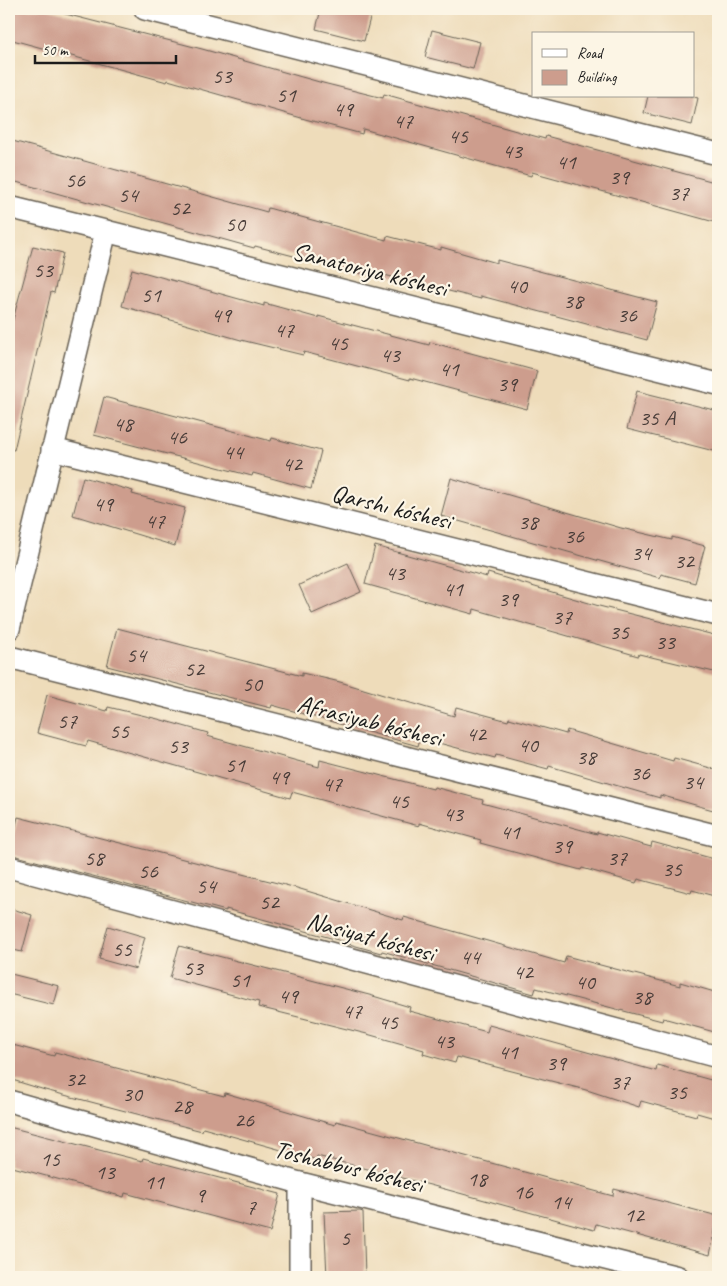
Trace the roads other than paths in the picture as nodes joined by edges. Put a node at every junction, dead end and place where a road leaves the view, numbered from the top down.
1 (145, 9) edge
2 (718, 154) edge
3 (9, 206) edge
4 (106, 231) junction
5 (718, 384) edge
6 (52, 449) junction
7 (718, 615) edge
8 (9, 629) edge
9 (9, 657) edge
10 (718, 836) edge
11 (9, 867) edge
12 (718, 1057) edge
13 (9, 1101) edge
14 (300, 1183) junction
15 (300, 1277) edge
16 (678, 1277) edge

1 - 2 street
3 - 4 street, Sanatoriya kóshesi
4 - 5 street, Sanatoriya kóshesi
4 - 6 street
6 - 7 street, Qarshı kóshesi
6 - 8 street
9 - 10 street, Afrasiyab kóshesi
11 - 12 street, Nasiyat kóshesi
13 - 14 street, Toshabbus kóshesi
14 - 15 street
14 - 16 street, Toshabbus kóshesi

